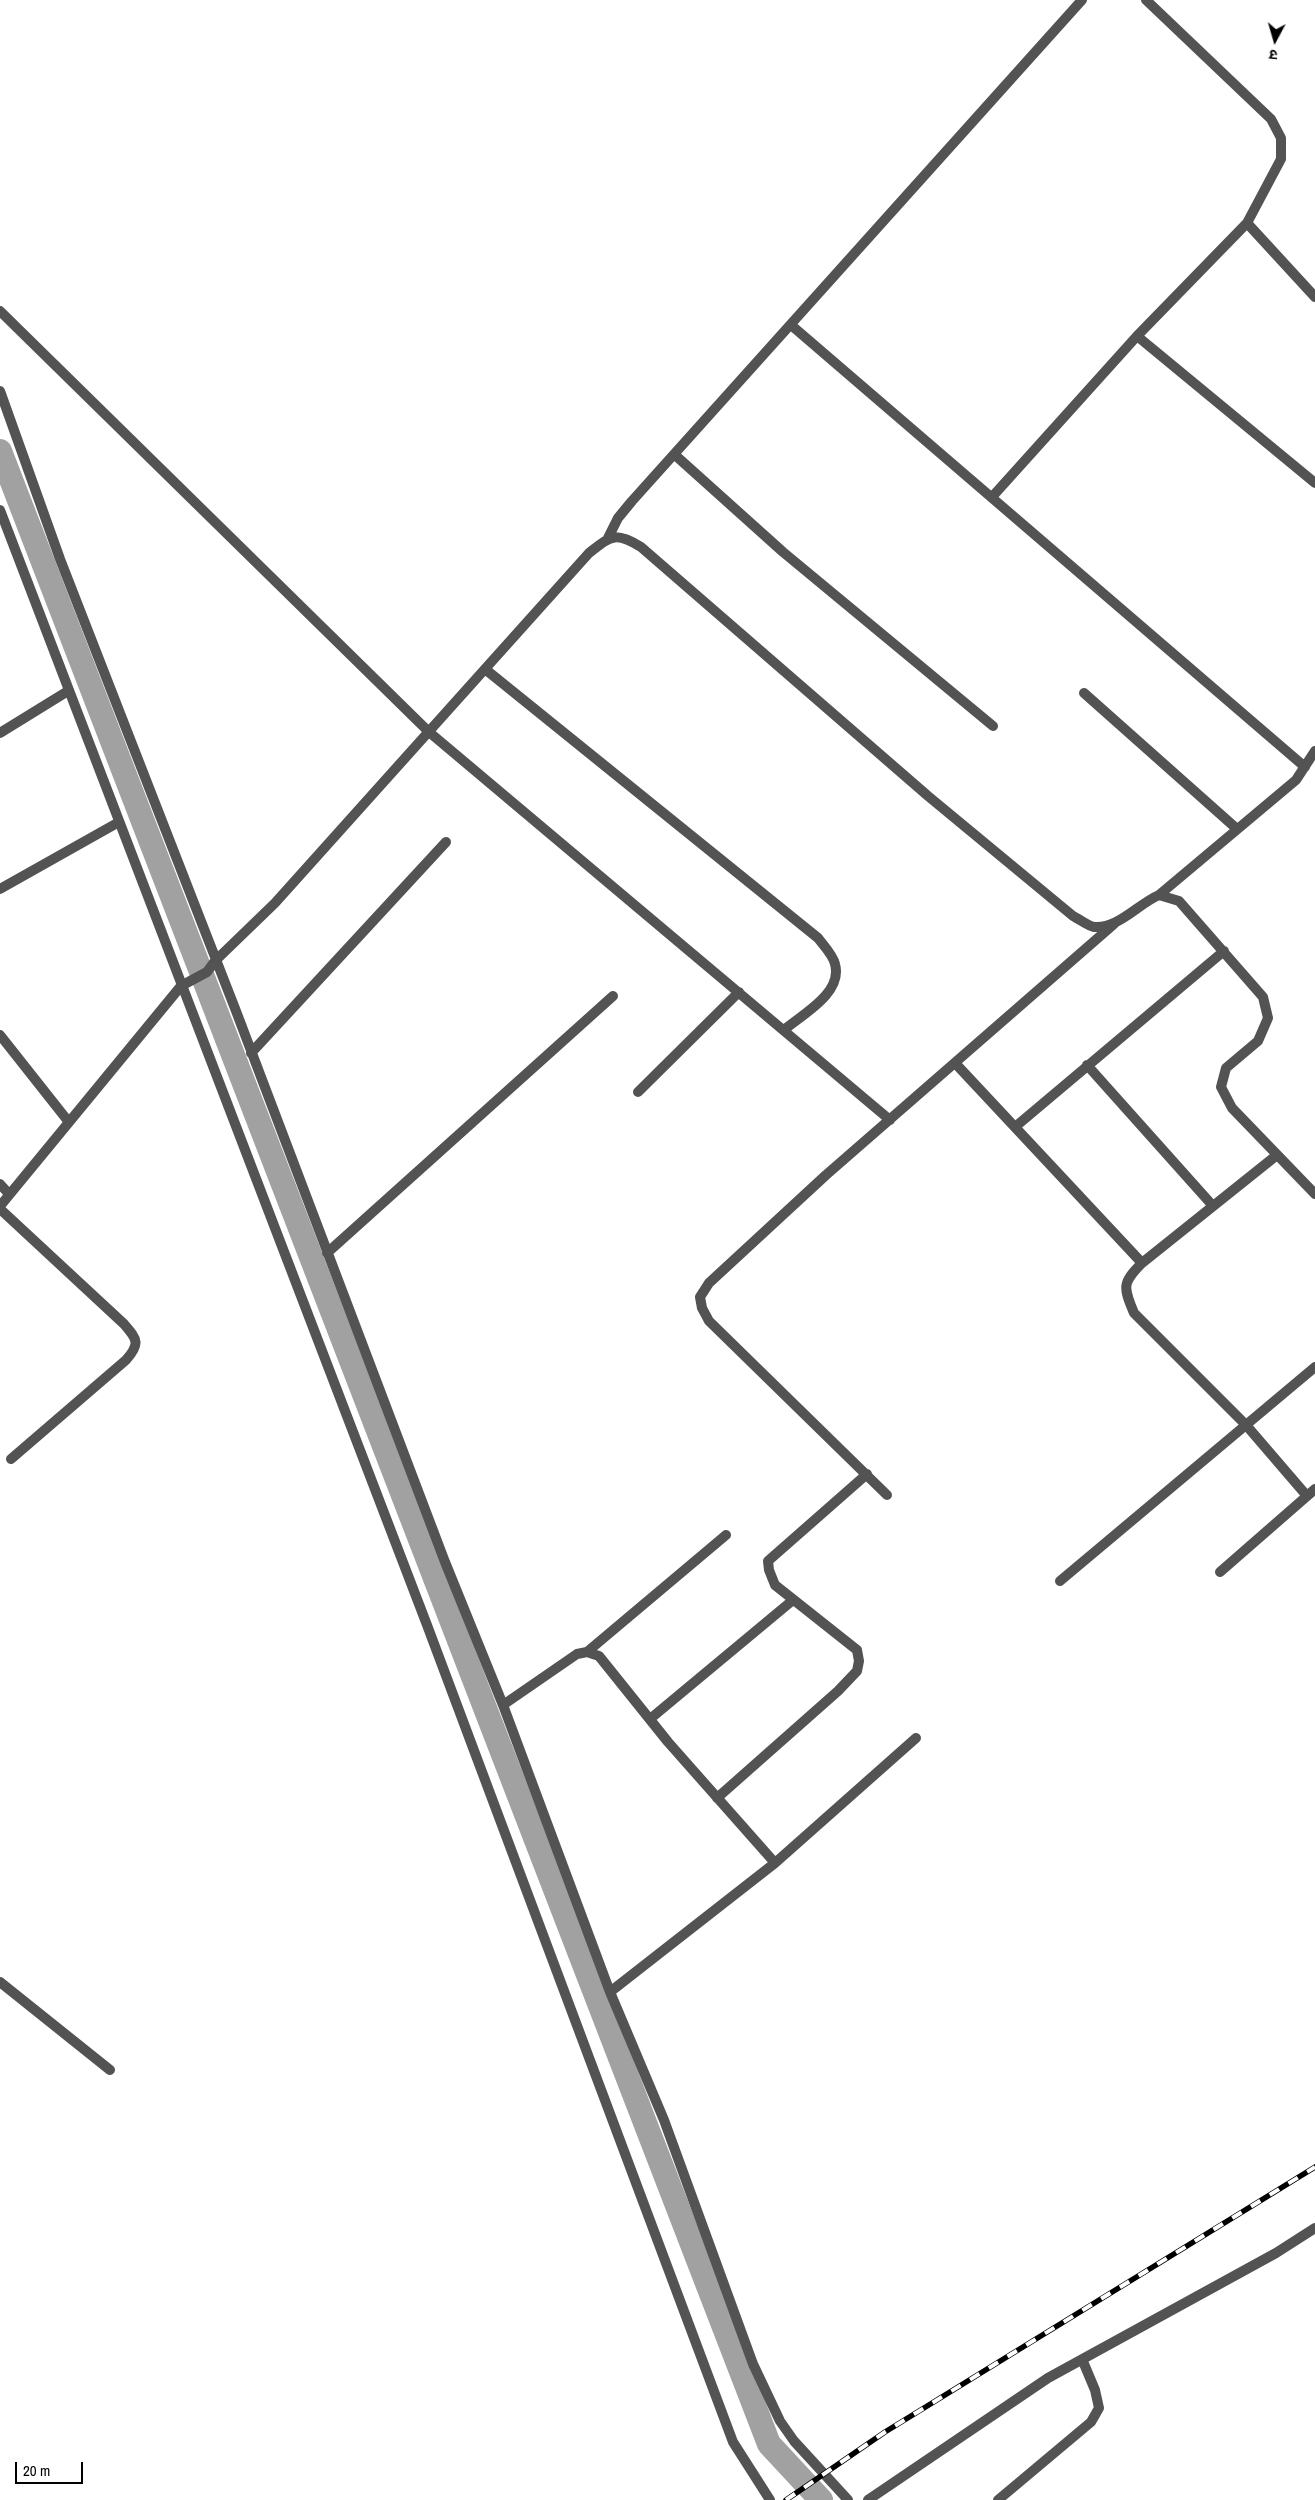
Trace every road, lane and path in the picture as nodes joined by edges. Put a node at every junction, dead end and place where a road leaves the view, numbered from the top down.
1 (1082, 0) edge
2 (1146, 0) edge
3 (1247, 223) junction
4 (1315, 297) edge
5 (0, 310) edge
6 (791, 325) junction
7 (1137, 336) junction
8 (0, 391) edge
9 (675, 455) junction
10 (1315, 483) edge
11 (992, 497) junction
12 (0, 510) edge
13 (608, 538) junction
14 (485, 669) junction
15 (68, 691) junction
16 (1084, 693) dead end
17 (993, 726) dead end
18 (429, 732) junction
19 (0, 733) edge
20 (1315, 751) edge
21 (1304, 767) junction
22 (118, 822) junction
23 (1238, 829) junction
24 (446, 842) dead end
25 (0, 889) edge
26 (1159, 895) junction
27 (1114, 924) junction
28 (1224, 950) junction
29 (215, 962) junction
30 (186, 984) junction
31 (739, 992) junction
32 (613, 996) dead end
33 (784, 1030) junction
34 (0, 1035) edge
35 (252, 1053) junction
36 (955, 1063) junction
37 (1087, 1066) junction
38 (638, 1092) dead end
39 (890, 1120) junction
40 (68, 1121) junction
41 (1014, 1127) junction
42 (1277, 1155) junction
43 (0, 1184) edge
44 (9, 1194) junction
45 (1315, 1194) edge
46 (0, 1206) edge
47 (1213, 1206) junction
48 (0, 1209) edge
49 (327, 1253) junction
50 (1142, 1263) junction
51 (1315, 1367) edge
52 (1246, 1425) junction
53 (11, 1459) dead end
54 (867, 1474) junction
55 (1311, 1493) edge
56 (887, 1495) dead end
57 (726, 1535) dead end
58 (1220, 1572) dead end
59 (1060, 1581) dead end
60 (793, 1600) junction
61 (587, 1652) junction
62 (503, 1705) junction
63 (650, 1719) junction
64 (916, 1738) dead end
65 (717, 1798) junction
66 (775, 1863) junction
67 (0, 1982) edge
68 (610, 1992) junction
69 (110, 2070) dead end
70 (1315, 2228) edge
71 (1082, 2359) junction
72 (770, 2500) edge
73 (848, 2500) edge
74 (868, 2500) edge
75 (998, 2500) edge

1 - 6 street
2 - 3 street
3 - 4 street
3 - 7 street
5 - 18 street
6 - 9 street
6 - 11 street
7 - 10 street
7 - 11 street
8 - 29 street
9 - 13 street
9 - 17 street
11 - 21 street
12 - 15 street
13 - 14 street
13 - 27 street
14 - 18 street
14 - 33 street
15 - 19 street
15 - 22 street
16 - 23 street
18 - 29 street
18 - 31 street
20 - 21 street
21 - 23 street
22 - 25 street
22 - 30 street
23 - 26 street
24 - 35 street
26 - 27 street
26 - 28 street
27 - 36 street
28 - 37 street
28 - 42 street
29 - 30 street
29 - 35 street
30 - 40 street
30 - 72 street
31 - 33 street
31 - 38 street
32 - 49 street
33 - 39 street
34 - 40 street
35 - 49 street
36 - 39 street
36 - 41 street
37 - 41 street
37 - 47 street
39 - 54 street
40 - 44 street
41 - 50 street
42 - 45 street
42 - 47 street
43 - 44 street
44 - 46 street
47 - 50 street
48 - 53 street
49 - 62 street
50 - 52 street
51 - 52 street
52 - 55 street
52 - 59 street
54 - 56 street
54 - 60 street
55 - 58 street
57 - 61 street
60 - 63 street
60 - 65 street
61 - 62 street
61 - 63 street
62 - 68 street
63 - 65 street
64 - 66 street
65 - 66 street
66 - 68 street
67 - 69 street
68 - 73 street
70 - 71 street
71 - 74 street
71 - 75 street

